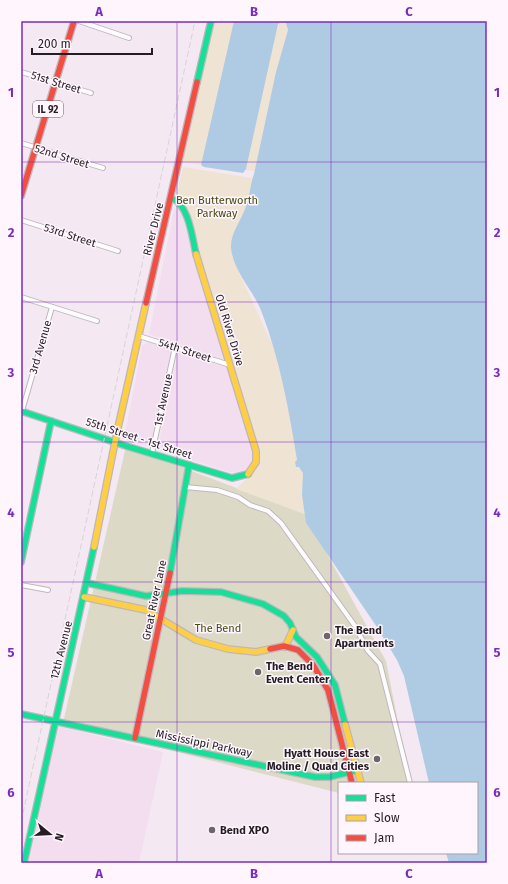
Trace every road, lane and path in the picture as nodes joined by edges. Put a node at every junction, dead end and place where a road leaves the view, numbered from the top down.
1 (74, 21) edge
2 (79, 21) edge
3 (211, 21) edge
4 (129, 38) dead end
5 (21, 72) edge
6 (56, 82) junction
7 (91, 93) dead end
8 (21, 143) edge
9 (36, 147) junction
10 (103, 168) dead end
11 (21, 196) edge
12 (171, 198) junction
13 (21, 220) edge
14 (118, 251) dead end
15 (21, 297) edge
16 (52, 307) junction
17 (97, 321) dead end
18 (140, 336) junction
19 (175, 347) junction
20 (230, 365) junction
21 (21, 411) edge
22 (51, 421) junction
23 (116, 442) junction
24 (152, 453) junction
25 (189, 465) junction
26 (250, 472) joint
27 (185, 487) junction
28 (21, 562) edge
29 (87, 583) junction
30 (21, 585) edge
31 (48, 590) dead end
32 (166, 594) junction
33 (84, 597) junction
34 (160, 620) junction
35 (292, 630) junction
36 (285, 646) junction
37 (21, 714) edge
38 (54, 721) junction
39 (135, 738) junction
40 (358, 770) junction
41 (349, 772) junction
42 (352, 782) edge
43 (361, 782) edge
44 (410, 782) edge
45 (24, 863) edge

1 - 6 street, IL 92
2 - 4 street
3 - 12 street, River Drive
5 - 6 street, 51st Street
6 - 7 street, 51st Street
6 - 9 street, IL 92
8 - 9 street, 52nd Street
9 - 10 street, 52nd Street
9 - 11 street, IL 92
12 - 18 street, River Drive
12 - 20 street, Old River Drive
13 - 14 street, 53rd Street
15 - 16 street
16 - 17 street
16 - 21 street, 3rd Avenue
18 - 19 street, 54th Street
18 - 23 street, River Drive
19 - 20 street, 54th Street
19 - 24 street, 1st Avenue
20 - 26 street, Old River Drive
21 - 22 street, 55th Street - 1st Street
22 - 23 street, 55th Street - 1st Street
22 - 28 street
23 - 24 street, 55th Street - 1st Street
23 - 29 street, 12th Avenue
24 - 25 street, 55th Street - 1st Street
25 - 26 street, 55th Street - 1st Street
25 - 27 street, Great River Lane
27 - 32 street, Great River Lane
27 - 44 street
29 - 32 street
29 - 33 street, 12th Avenue
30 - 31 street
32 - 34 street, Great River Lane
32 - 35 street
33 - 34 street
33 - 38 street, 12th Avenue
34 - 36 street
34 - 39 street, Great River Lane
35 - 36 street
35 - 40 street
36 - 41 street
37 - 38 street, Mississippi Parkway
38 - 39 street, Mississippi Parkway
38 - 45 street, 12th Avenue
39 - 41 street, Mississippi Parkway
40 - 41 street, Mississippi Parkway
40 - 43 street
41 - 42 street

